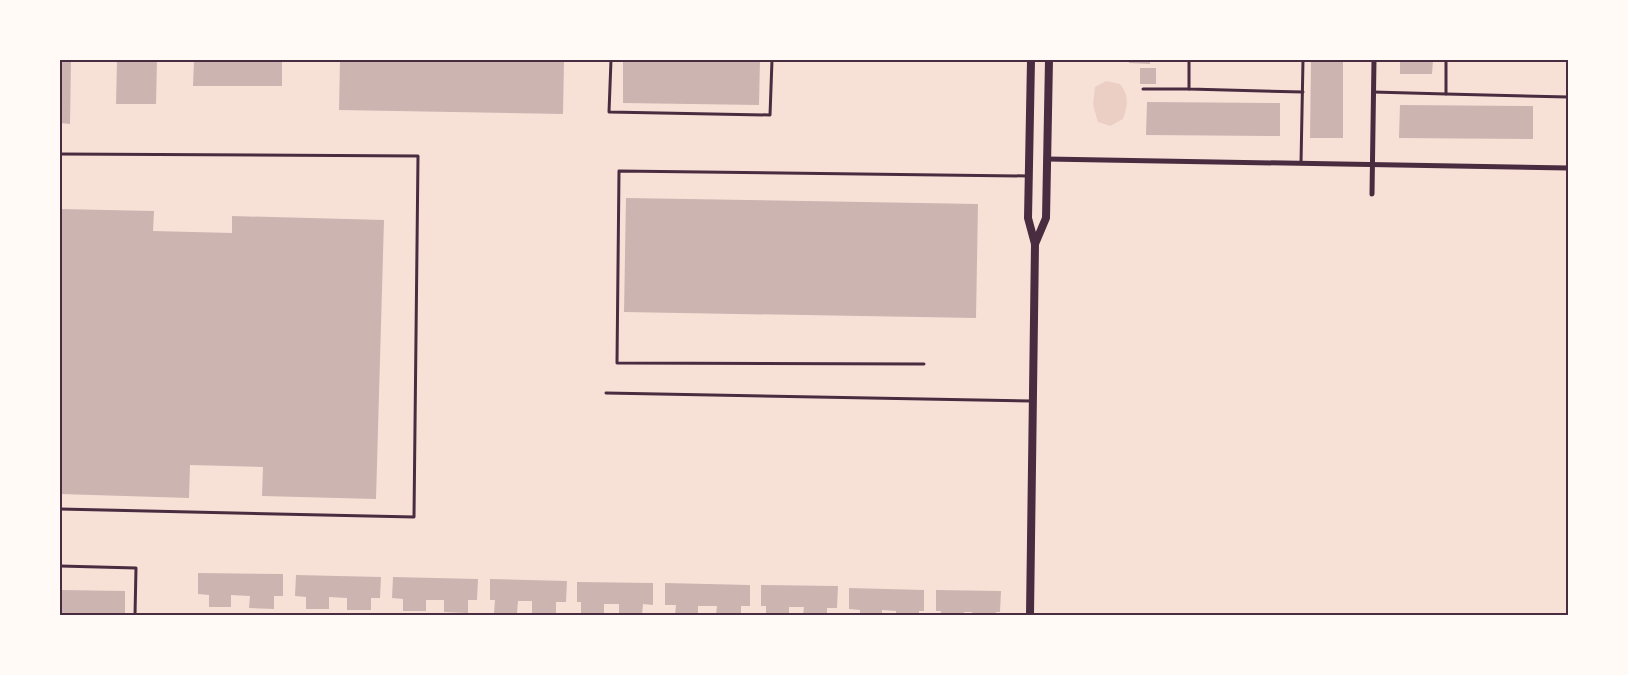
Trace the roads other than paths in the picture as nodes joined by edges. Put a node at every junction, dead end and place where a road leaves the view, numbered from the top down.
1 (611, 60) edge
2 (772, 60) edge
3 (1031, 60) edge
4 (1049, 60) edge
5 (1189, 60) edge
6 (1303, 60) edge
7 (1374, 60) edge
8 (1446, 60) edge
9 (1143, 89) dead end
10 (1189, 89) junction
11 (1303, 92) junction
12 (1373, 92) junction
13 (1446, 94) junction
14 (1568, 97) edge
15 (60, 154) edge
16 (1047, 159) junction
17 (1301, 163) junction
18 (1373, 164) junction
19 (1568, 168) edge
20 (1029, 176) junction
21 (1372, 194) dead end
22 (1035, 244) junction
23 (924, 364) dead end
24 (606, 394) dead end
25 (1032, 401) junction
26 (60, 509) edge
27 (60, 566) edge
28 (135, 615) edge
29 (1030, 615) edge

1 - 2 lane
3 - 20 street
4 - 16 street
5 - 10 lane
6 - 11 lane
7 - 12 street
8 - 13 lane
9 - 10 lane
10 - 11 lane
11 - 17 lane
12 - 13 lane
12 - 18 street
13 - 14 lane
15 - 26 lane
16 - 17 street
16 - 22 street
17 - 18 street
18 - 19 street
18 - 21 street
20 - 22 street
20 - 23 lane
22 - 25 street
24 - 25 lane
25 - 29 street
27 - 28 lane

